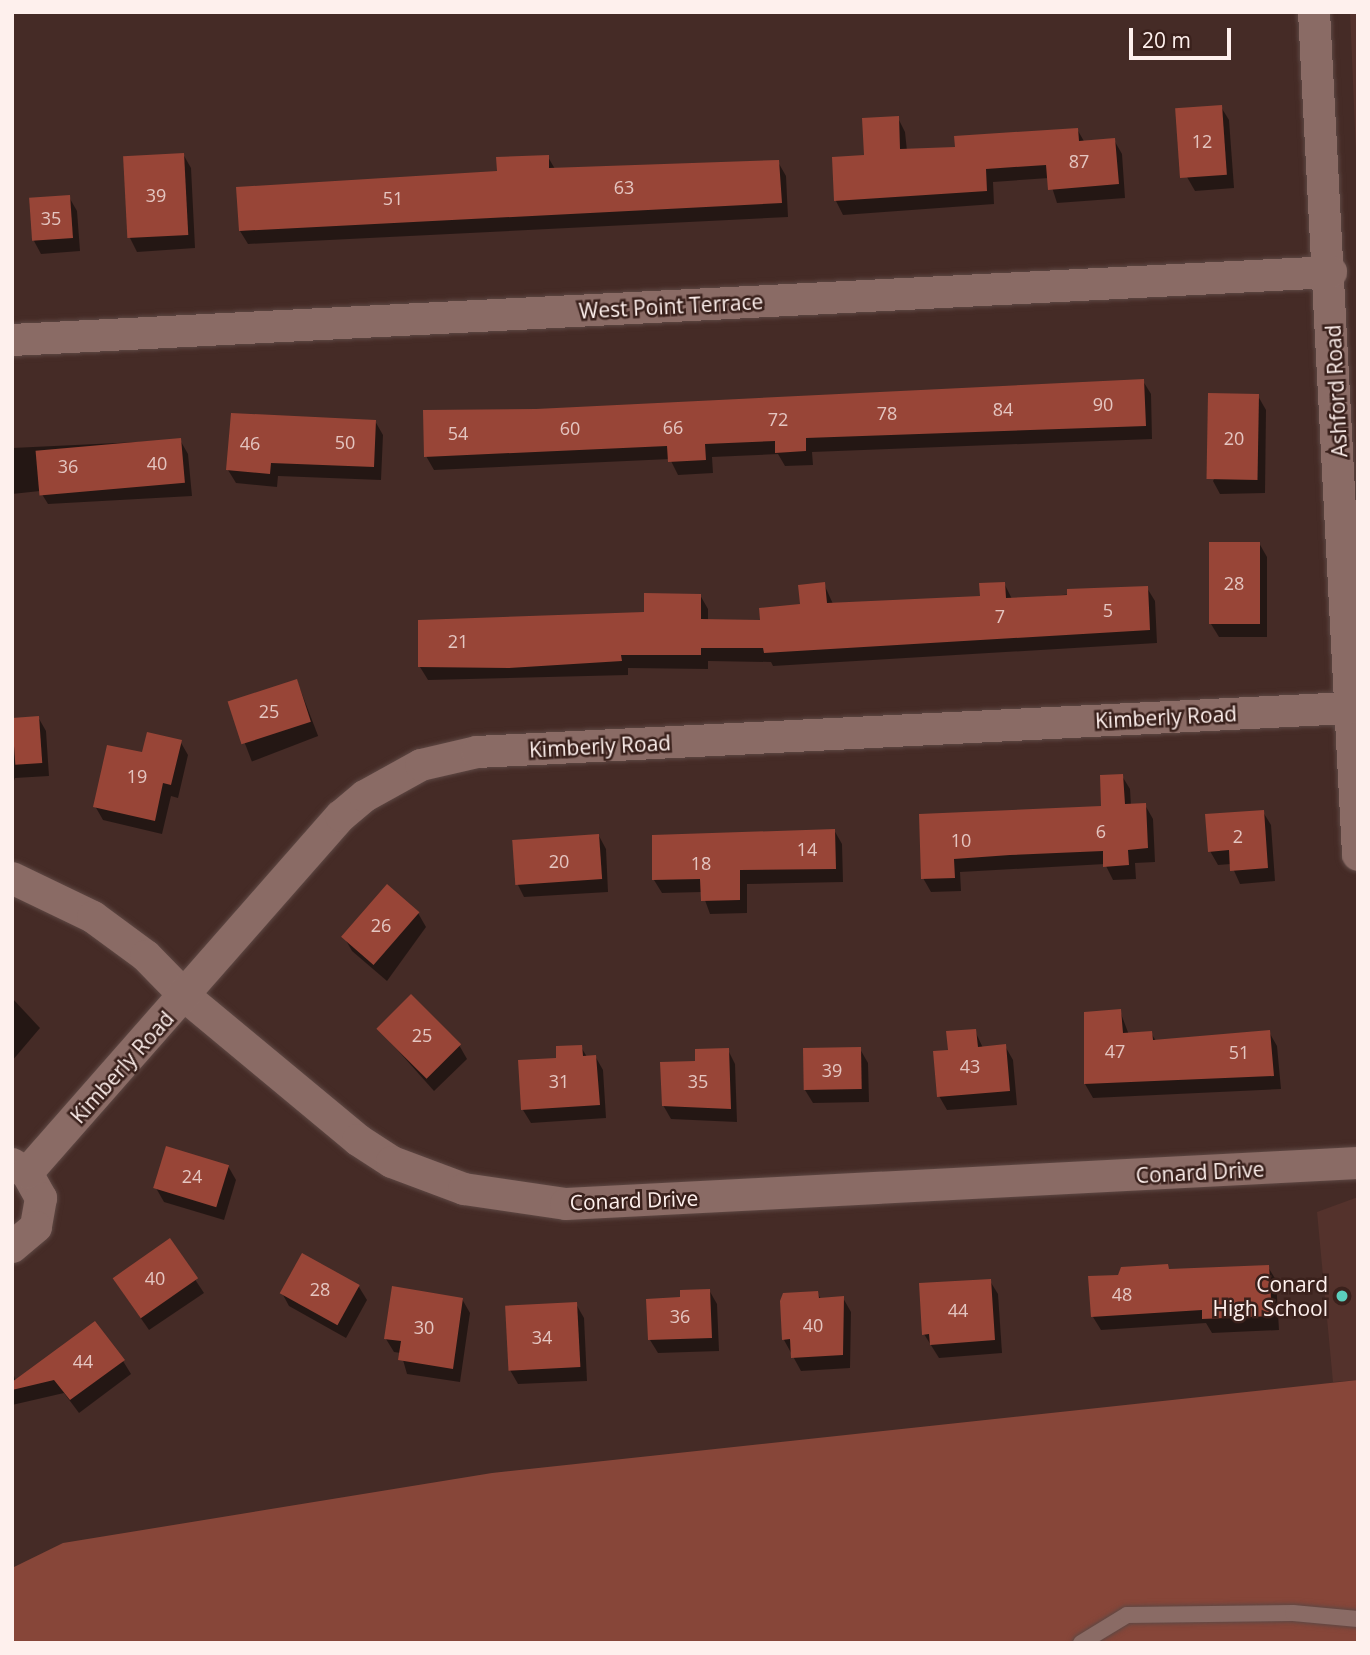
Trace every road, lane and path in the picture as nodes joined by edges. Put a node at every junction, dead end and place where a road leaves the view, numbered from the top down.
1 (1314, 12) edge
2 (1331, 272) junction
3 (12, 340) edge
4 (1350, 708) junction
5 (1358, 855) edge
6 (12, 878) edge
7 (186, 997) junction
8 (1358, 1163) edge
9 (20, 1168) edge
10 (12, 1247) edge
11 (1358, 1619) edge
12 (1081, 1643) edge

1 - 2 street, Ashford Road
2 - 3 street, West Point Terrace
2 - 4 street, Ashford Road
4 - 5 street, Ashford Road
4 - 7 street, Kimberly Road
6 - 7 street, Conard Drive
7 - 8 street, Conard Drive
7 - 9 street, Kimberly Road
9 - 10 street, Kimberly Road
11 - 12 lane

